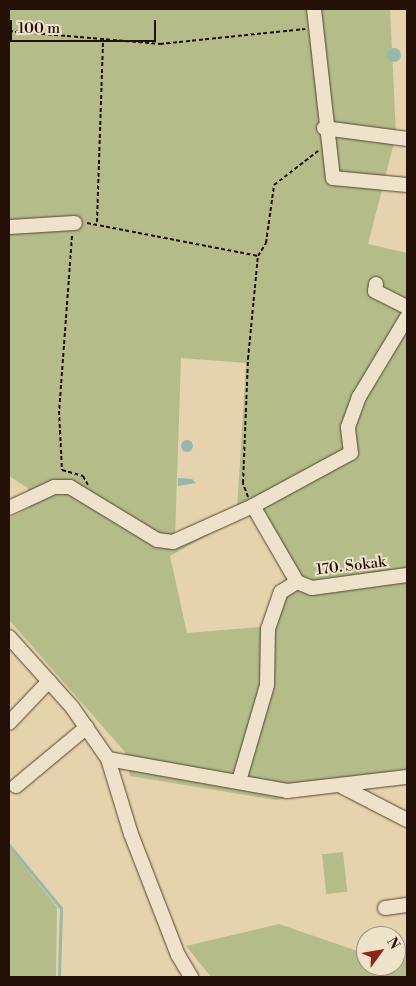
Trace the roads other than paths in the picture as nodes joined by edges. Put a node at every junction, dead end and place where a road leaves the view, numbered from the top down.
1 (314, 9) edge
2 (324, 128) junction
3 (407, 139) edge
4 (407, 185) edge
5 (75, 223) road end
6 (9, 227) edge
7 (376, 284) dead end
8 (407, 307) edge
9 (407, 317) edge
10 (253, 506) junction
11 (9, 508) edge
12 (407, 575) edge
13 (297, 582) junction
14 (9, 636) edge
15 (49, 682) junction
16 (9, 723) edge
17 (87, 727) junction
18 (108, 760) junction
19 (407, 777) edge
20 (239, 781) junction
21 (16, 786) dead end
22 (343, 786) junction
23 (407, 820) edge
24 (407, 906) edge
25 (385, 908) dead end
26 (191, 977) edge

1 - 2 street
2 - 3 street
2 - 4 street
5 - 6 street
7 - 8 street
9 - 10 street
10 - 11 street
10 - 13 street, 170. Sokak
12 - 13 street, 170. Sokak
13 - 20 street
14 - 15 street
15 - 16 street
15 - 17 street
17 - 18 street
17 - 21 street
18 - 20 street
18 - 26 street
19 - 22 street
20 - 22 street
22 - 23 street
24 - 25 street

